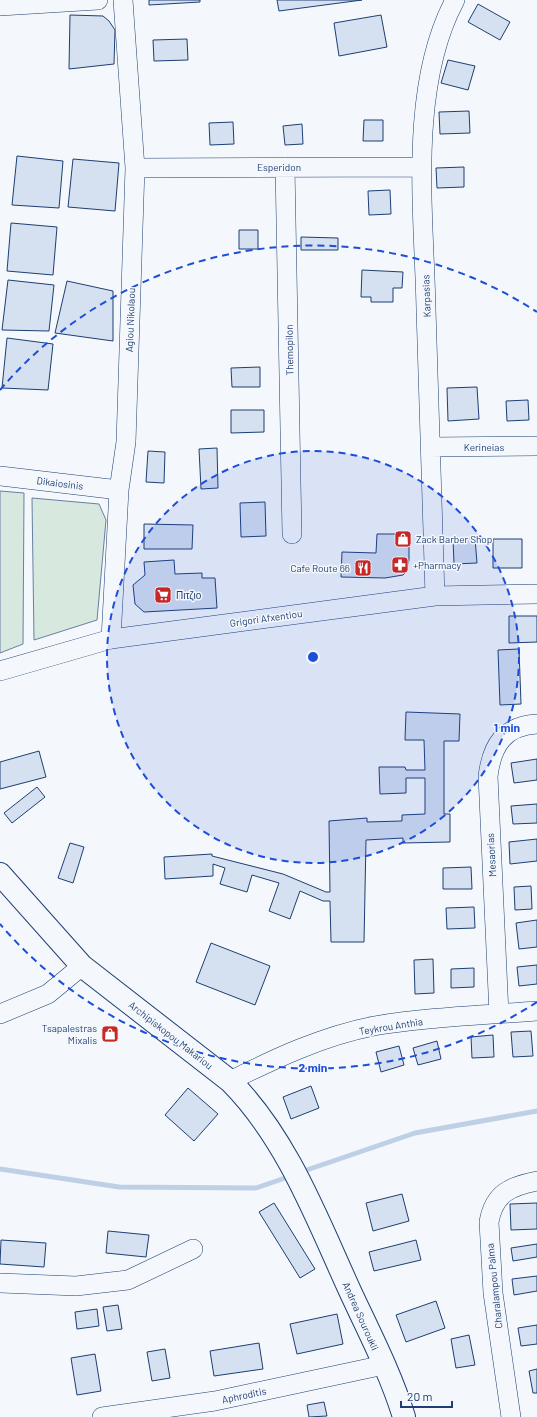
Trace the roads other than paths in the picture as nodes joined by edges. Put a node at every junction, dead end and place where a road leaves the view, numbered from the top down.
1 (98, 0) edge
2 (123, 0) edge
3 (455, 0) edge
4 (0, 6) edge
5 (286, 167) junction
6 (422, 167) junction
7 (135, 168) junction
8 (430, 446) junction
9 (537, 446) edge
10 (0, 476) edge
11 (119, 490) junction
12 (292, 534) dead end
13 (537, 594) edge
14 (435, 596) junction
15 (112, 639) junction
16 (0, 671) edge
17 (537, 724) edge
18 (0, 874) edge
19 (82, 966) junction
20 (537, 1011) edge
21 (0, 1014) edge
22 (499, 1014) junction
23 (230, 1081) junction
24 (537, 1181) edge
25 (316, 1216) joint
26 (193, 1249) dead end
27 (0, 1283) edge
28 (384, 1365) junction
29 (216, 1409) edge
30 (102, 1417) edge
31 (404, 1417) edge
32 (511, 1417) edge

1 - 4 street
2 - 7 street, Agiou Nikolaou
3 - 6 street, Karpasias
5 - 6 street, Esperidon
5 - 7 street, Esperidon
5 - 12 street, Themopilon
6 - 8 street, Karpasias
7 - 11 street, Agiou Nikolaou
8 - 9 street, Kerineias
8 - 14 street, Karpasias
10 - 11 street, Dikaiosinis
11 - 15 street, Agiou Nikolaou
13 - 14 street, Grigori Afxentiou
14 - 15 street, Grigori Afxentiou
15 - 16 street, Grigori Afxentiou
17 - 22 street, Mesaorias
18 - 19 main road, Archipiskopou Makariou
19 - 21 street
19 - 23 main road, Archipiskopou Makariou
20 - 22 street, Teykrou Anthia
22 - 23 street, Teykrou Anthia
23 - 25 main road, Archipiskopou Makariou
24 - 32 street, Charalampou Palma
25 - 28 main road, Andrea Souroukli
26 - 27 street
28 - 29 street, Aphroditis
28 - 31 main road, Andrea Souroukli
29 - 30 street, Aphroditis

